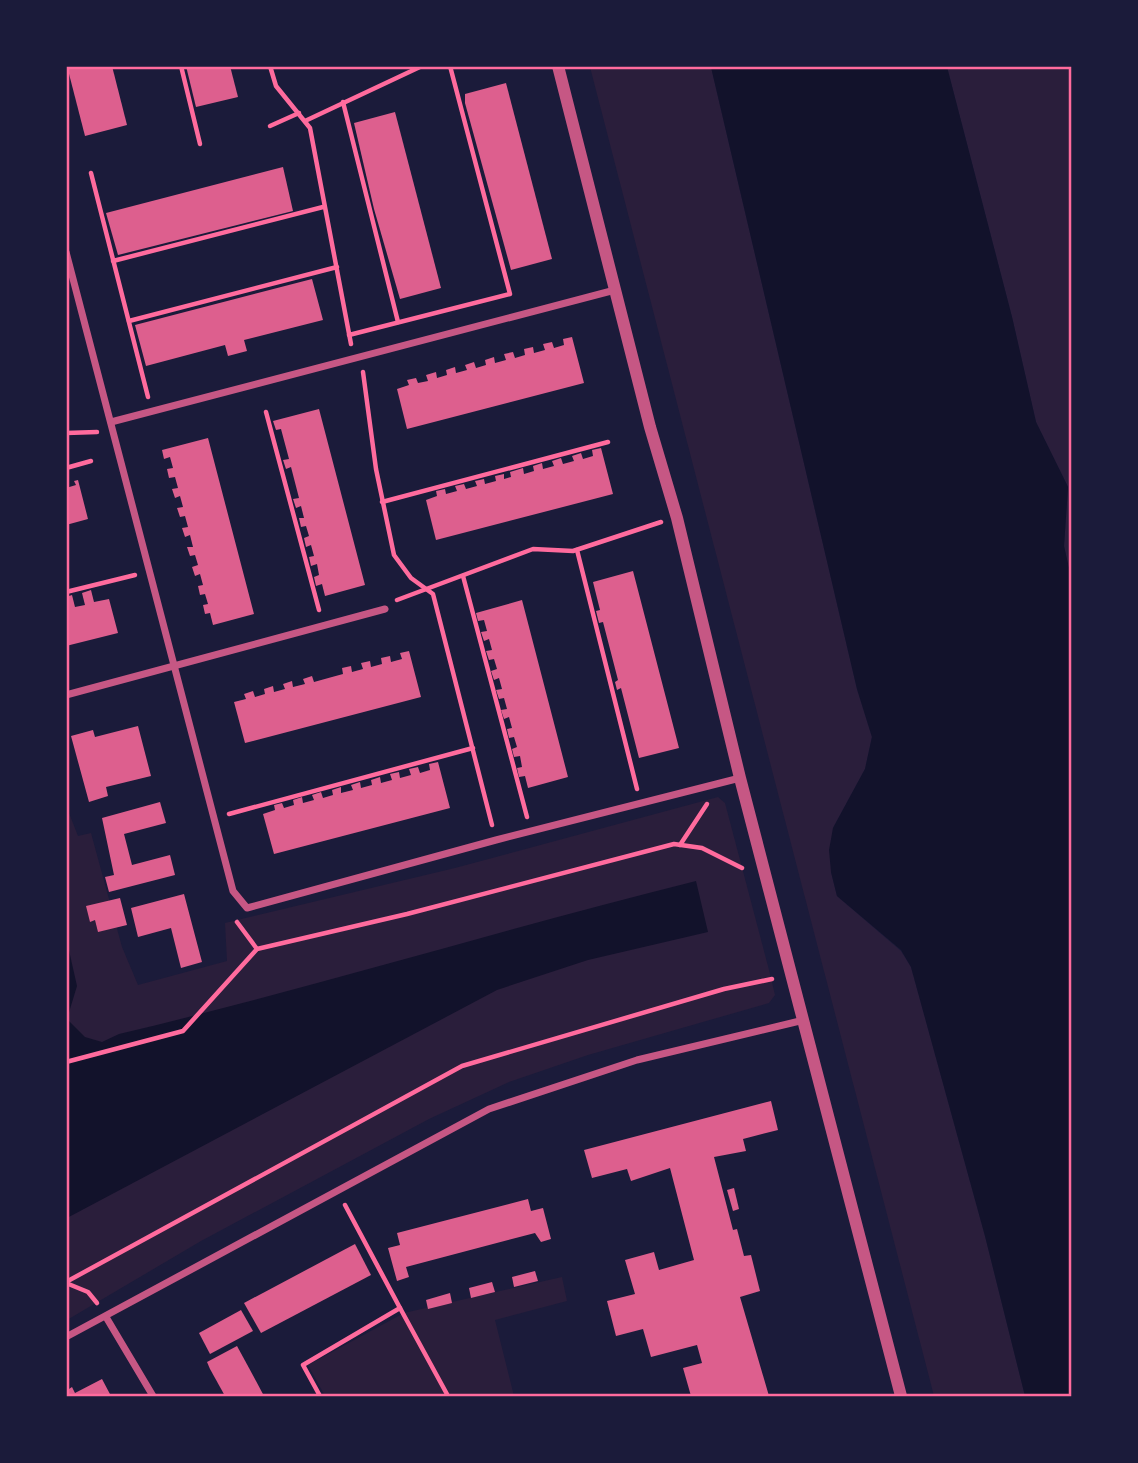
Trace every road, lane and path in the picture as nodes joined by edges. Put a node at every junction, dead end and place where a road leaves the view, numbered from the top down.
1 (181, 66) edge
2 (270, 66) edge
3 (422, 66) edge
4 (450, 66) edge
5 (558, 66) edge
6 (342, 102) junction
7 (299, 113) junction
8 (305, 121) junction
9 (270, 126) dead end
10 (200, 144) dead end
11 (91, 173) dead end
12 (323, 207) junction
13 (66, 251) edge
14 (113, 261) junction
15 (337, 267) junction
16 (615, 290) junction
17 (129, 321) junction
18 (398, 323) junction
19 (349, 335) junction
20 (358, 358) junction
21 (152, 412) junction
22 (266, 412) dead end
23 (112, 426) junction
24 (66, 433) edge
25 (607, 442) dead end
26 (91, 461) dead end
27 (66, 468) edge
28 (382, 502) junction
29 (677, 518) junction
30 (577, 550) junction
31 (150, 571) junction
32 (463, 576) junction
33 (426, 589) junction
34 (66, 592) edge
35 (385, 609) joint
36 (323, 625) junction
37 (175, 668) junction
38 (66, 695) edge
39 (473, 748) junction
40 (740, 778) junction
41 (721, 783) junction
42 (640, 803) junction
43 (215, 818) junction
44 (531, 831) junction
45 (496, 840) junction
46 (680, 845) junction
47 (768, 880) junction
48 (793, 975) junction
49 (804, 1019) junction
50 (66, 1062) edge
51 (339, 1193) junction
52 (66, 1282) edge
53 (400, 1308) junction
54 (106, 1317) junction
55 (66, 1338) edge
56 (153, 1396) edge
57 (320, 1396) edge
58 (448, 1396) edge
59 (901, 1396) edge

1 - 10 path
2 - 7 path
3 - 6 path
4 - 18 path
5 - 16 street
6 - 8 path
6 - 18 path
7 - 8 path
7 - 9 path
8 - 12 path
11 - 14 path
12 - 14 path
12 - 15 path
13 - 23 street
14 - 17 path
15 - 17 path
15 - 19 path
16 - 20 street
16 - 29 street
17 - 21 path
18 - 19 path
19 - 20 path
20 - 21 street
20 - 28 path
21 - 23 street
22 - 36 path
23 - 24 path
23 - 31 street
25 - 28 path
26 - 27 path
28 - 33 path
29 - 30 path
29 - 40 street
30 - 32 path
30 - 42 path
31 - 34 path
31 - 37 street
32 - 33 path
32 - 44 path
33 - 35 path
33 - 39 path
35 - 36 street
36 - 37 street
37 - 38 street
37 - 43 street
39 - 43 path
39 - 45 path
40 - 41 street
40 - 47 street
41 - 42 street
41 - 46 path
42 - 44 street
43 - 45 street
44 - 45 street
46 - 47 path
46 - 50 path
47 - 48 street
48 - 49 street
48 - 52 path
49 - 51 street
49 - 59 street
51 - 53 path
51 - 54 street
52 - 54 path
53 - 57 path
53 - 58 path
54 - 55 street
54 - 56 street

